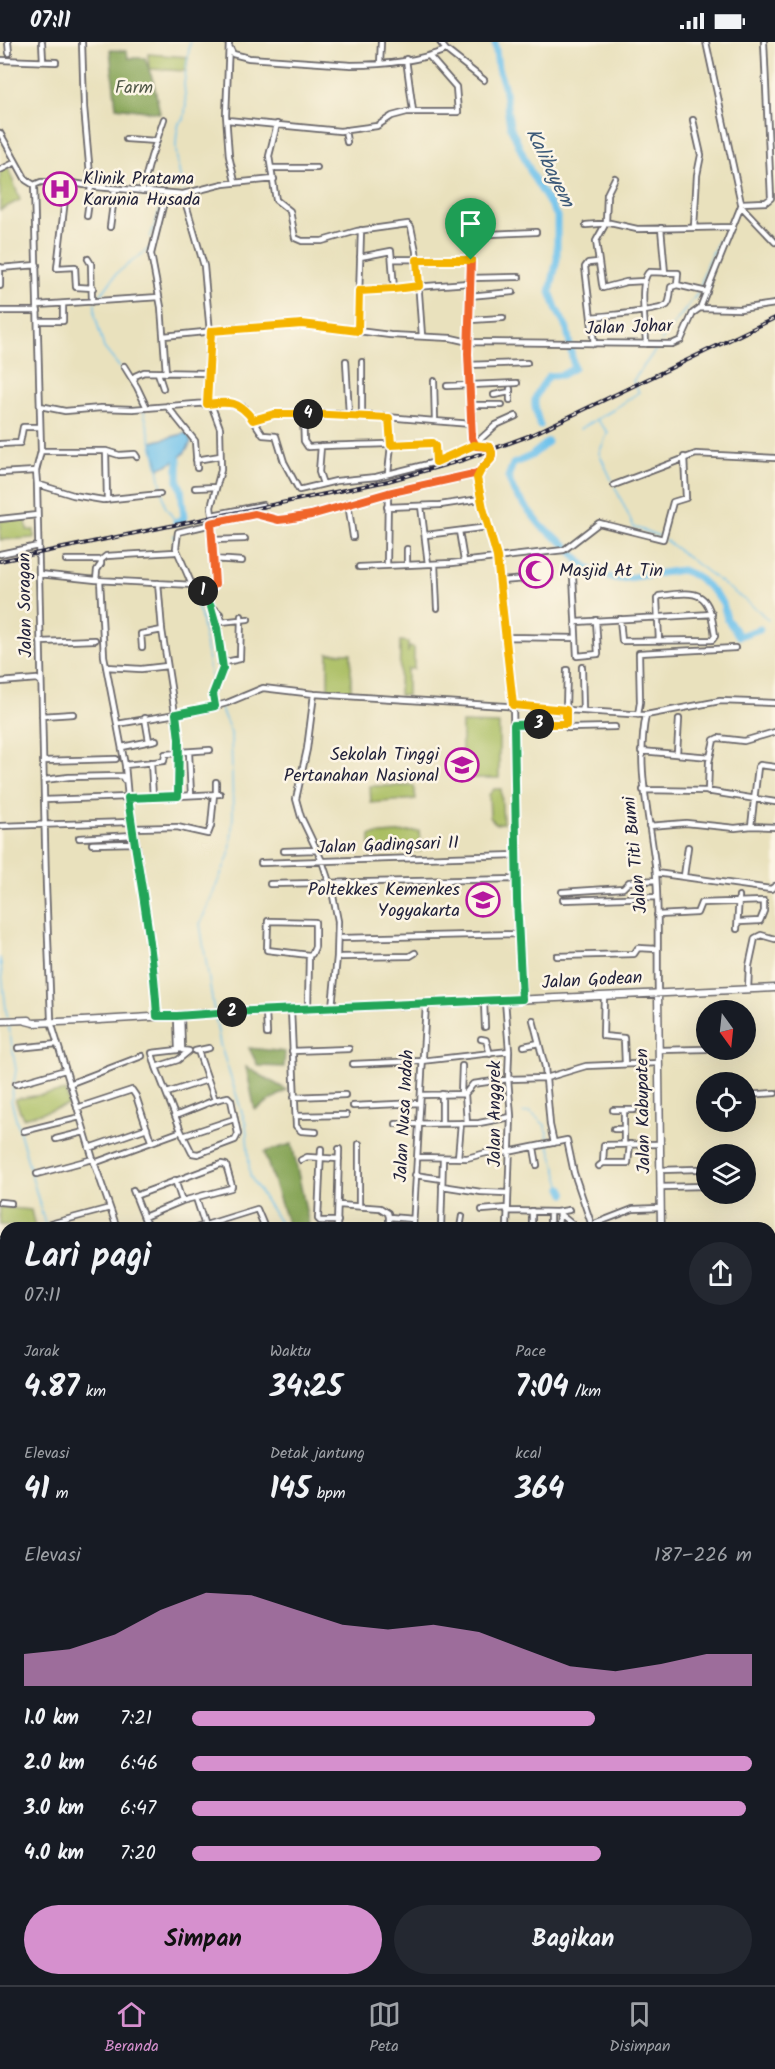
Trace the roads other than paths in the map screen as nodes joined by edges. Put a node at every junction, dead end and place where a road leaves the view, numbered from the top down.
1 (8, 42) edge
2 (42, 42) edge
3 (82, 42) edge
4 (229, 42) edge
5 (381, 42) edge
6 (440, 42) edge
7 (706, 42) edge
8 (764, 42) edge
9 (446, 50) junction
10 (231, 52) junction
11 (9, 53) dead end
12 (429, 56) junction
13 (406, 59) junction
14 (0, 60) edge
15 (43, 61) junction
16 (56, 62) dead end
17 (380, 64) junction
18 (484, 80) dead end
19 (413, 111) junction
20 (164, 119) dead end
21 (227, 120) junction
22 (693, 120) dead end
23 (276, 124) junction
24 (345, 130) junction
25 (0, 133) edge
26 (126, 139) dead end
27 (157, 141) junction
28 (347, 142) dead end
29 (16, 162) junction
30 (273, 168) junction
31 (317, 168) dead end
32 (0, 170) edge
33 (89, 177) junction
34 (615, 178) dead end
35 (274, 179) junction
36 (67, 182) junction
37 (83, 183) junction
38 (235, 183) junction
39 (34, 185) junction
40 (91, 186) junction
41 (115, 189) junction
42 (142, 191) junction
43 (166, 194) junction
44 (183, 194) junction
45 (741, 204) junction
46 (87, 216) dead end
47 (470, 217) dead end
48 (606, 224) junction
49 (586, 225) dead end
50 (110, 227) dead end
51 (694, 227) junction
52 (733, 227) junction
53 (661, 228) junction
54 (361, 230) junction
55 (536, 232) dead end
56 (471, 235) junction
57 (775, 242) edge
58 (360, 257) junction
59 (88, 259) dead end
60 (392, 259) junction
61 (417, 260) junction
62 (471, 260) junction
63 (598, 262) junction
64 (37, 265) junction
65 (0, 268) edge
66 (665, 273) junction
67 (519, 277) dead end
68 (469, 281) junction
69 (644, 281) junction
70 (677, 285) junction
71 (0, 286) edge
72 (419, 286) junction
73 (93, 288) junction
74 (394, 289) junction
75 (359, 291) junction
76 (513, 292) dead end
77 (707, 292) junction
78 (469, 296) junction
79 (159, 297) junction
80 (95, 301) junction
81 (0, 303) edge
82 (63, 304) junction
83 (775, 304) edge
84 (38, 308) junction
85 (700, 308) junction
86 (645, 310) junction
87 (0, 311) edge
88 (591, 317) junction
89 (503, 318) dead end
90 (470, 320) junction
91 (38, 321) junction
92 (211, 331) junction
93 (358, 331) junction
94 (164, 336) junction
95 (422, 336) junction
96 (470, 342) junction
97 (594, 344) junction
98 (646, 344) junction
99 (346, 361) dead end
100 (362, 362) dead end
101 (526, 363) dead end
102 (468, 365) junction
103 (124, 366) dead end
104 (208, 372) junction
105 (158, 373) junction
106 (166, 373) junction
107 (134, 381) junction
108 (434, 381) dead end
109 (517, 383) dead end
110 (508, 384) junction
111 (470, 385) junction
112 (447, 386) dead end
113 (163, 388) dead end
114 (510, 392) junction
115 (494, 395) dead end
116 (510, 400) dead end
117 (209, 404) junction
118 (470, 405) junction
119 (502, 405) dead end
120 (40, 406) junction
121 (167, 406) junction
122 (143, 408) junction
123 (303, 414) junction
124 (349, 415) junction
125 (362, 415) junction
126 (516, 416) dead end
127 (389, 418) junction
128 (253, 420) junction
129 (435, 421) junction
130 (471, 423) junction
131 (40, 427) junction
132 (0, 444) edge
133 (391, 445) junction
134 (474, 445) junction
135 (321, 446) junction
136 (106, 451) junction
137 (41, 452) junction
138 (220, 456) junction
139 (137, 457) dead end
140 (684, 458) junction
141 (775, 458) edge
142 (196, 460) junction
143 (436, 462) junction
144 (196, 468) dead end
145 (36, 471) junction
146 (0, 473) edge
147 (478, 473) junction
148 (388, 474) junction
149 (37, 484) junction
150 (323, 484) junction
151 (614, 485) dead end
152 (216, 487) junction
153 (195, 488) dead end
154 (388, 493) junction
155 (160, 494) dead end
156 (480, 499) junction
157 (107, 500) junction
158 (348, 503) junction
159 (263, 505) dead end
160 (421, 506) junction
161 (387, 507) junction
162 (37, 515) junction
163 (0, 519) edge
164 (211, 523) junction
165 (488, 527) junction
166 (459, 531) junction
167 (426, 535) junction
168 (353, 537) dead end
169 (246, 539) dead end
170 (212, 540) junction
171 (38, 546) junction
172 (407, 549) dead end
173 (175, 552) dead end
174 (0, 554) edge
175 (497, 557) junction
176 (213, 559) junction
177 (66, 560) dead end
178 (101, 560) junction
179 (242, 561) dead end
180 (464, 561) junction
181 (407, 564) junction
182 (428, 564) junction
183 (435, 564) junction
184 (387, 565) junction
185 (359, 567) dead end
186 (39, 574) junction
187 (573, 576) dead end
188 (550, 577) dead end
189 (98, 580) junction
190 (500, 581) junction
191 (158, 583) junction
192 (189, 585) junction
193 (201, 586) junction
194 (211, 607) junction
195 (437, 608) dead end
196 (712, 614) junction
197 (658, 616) junction
198 (241, 617) junction
199 (248, 619) dead end
200 (620, 619) junction
201 (596, 620) junction
202 (222, 621) junction
203 (576, 622) junction
204 (216, 624) junction
205 (162, 630) junction
206 (506, 638) junction
207 (576, 638) junction
208 (95, 640) dead end
209 (659, 641) junction
210 (40, 642) junction
211 (142, 647) dead end
212 (735, 648) dead end
213 (221, 663) junction
214 (167, 666) junction
215 (106, 667) junction
216 (582, 668) dead end
217 (567, 670) dead end
218 (0, 682) edge
219 (41, 682) junction
220 (314, 694) junction
221 (775, 703) edge
222 (513, 705) junction
223 (218, 706) junction
224 (566, 710) junction
225 (583, 711) junction
226 (73, 714) dead end
227 (176, 714) junction
228 (638, 714) junction
229 (646, 715) junction
230 (42, 716) junction
231 (145, 718) junction
232 (679, 719) dead end
233 (117, 724) junction
234 (566, 724) junction
235 (514, 725) junction
236 (615, 727) dead end
237 (775, 732) edge
238 (156, 740) dead end
239 (148, 741) junction
240 (122, 747) junction
241 (210, 750) dead end
242 (641, 751) junction
243 (180, 752) junction
244 (189, 752) junction
245 (677, 753) junction
246 (710, 757) junction
247 (116, 759) dead end
248 (43, 761) junction
249 (151, 762) junction
250 (125, 765) junction
251 (775, 767) edge
252 (44, 780) junction
253 (216, 782) dead end
254 (643, 790) junction
255 (708, 792) junction
256 (217, 794) junction
257 (191, 795) junction
258 (178, 796) junction
259 (126, 797) junction
260 (153, 797) junction
261 (754, 798) junction
262 (44, 800) junction
263 (775, 802) edge
264 (45, 825) junction
265 (132, 825) junction
266 (0, 826) edge
267 (649, 826) junction
268 (751, 826) junction
269 (775, 827) edge
270 (134, 835) junction
271 (79, 838) dead end
272 (136, 843) junction
273 (92, 844) dead end
274 (688, 847) dead end
275 (316, 850) junction
276 (284, 851) dead end
277 (516, 855) junction
278 (322, 861) junction
279 (261, 863) dead end
280 (656, 873) junction
281 (684, 876) junction
282 (517, 879) junction
283 (656, 880) junction
284 (328, 883) junction
285 (270, 884) dead end
286 (775, 886) edge
287 (562, 892) dead end
288 (739, 896) dead end
289 (656, 897) junction
290 (563, 900) dead end
291 (739, 902) junction
292 (657, 915) junction
293 (739, 922) junction
294 (737, 929) dead end
295 (518, 934) junction
296 (342, 938) dead end
297 (775, 939) edge
298 (657, 949) junction
299 (415, 953) dead end
300 (309, 956) junction
301 (557, 956) dead end
302 (341, 957) dead end
303 (775, 988) edge
304 (748, 989) junction
305 (658, 993) junction
306 (604, 996) junction
307 (522, 999) junction
308 (505, 1000) junction
309 (484, 1001) junction
310 (426, 1004) junction
311 (332, 1007) junction
312 (308, 1008) junction
313 (291, 1009) junction
314 (266, 1010) junction
315 (157, 1016) junction
316 (179, 1016) junction
317 (533, 1020) dead end
318 (4, 1021) edge
319 (51, 1021) junction
320 (485, 1027) dead end
321 (267, 1034) dead end
322 (481, 1039) dead end
323 (539, 1043) junction
324 (57, 1044) junction
325 (524, 1046) dead end
326 (18, 1048) dead end
327 (209, 1048) dead end
328 (696, 1049) edge
329 (348, 1050) dead end
330 (658, 1050) junction
331 (189, 1051) junction
332 (198, 1051) junction
333 (291, 1051) junction
334 (509, 1051) junction
335 (490, 1054) junction
336 (142, 1056) dead end
337 (422, 1061) junction
338 (625, 1063) junction
339 (659, 1063) junction
340 (352, 1064) dead end
341 (462, 1066) dead end
342 (156, 1067) junction
343 (65, 1070) junction
344 (546, 1078) junction
345 (508, 1079) junction
346 (207, 1080) junction
347 (16, 1084) dead end
348 (69, 1084) junction
349 (167, 1093) junction
350 (775, 1093) edge
351 (442, 1094) junction
352 (463, 1094) junction
353 (756, 1094) edge
354 (345, 1095) dead end
355 (421, 1095) junction
356 (294, 1097) junction
357 (215, 1100) junction
358 (420, 1104) junction
359 (353, 1106) dead end
360 (77, 1108) junction
361 (613, 1110) dead end
362 (624, 1110) junction
363 (634, 1110) dead end
364 (345, 1114) dead end
365 (511, 1115) junction
366 (175, 1116) junction
367 (296, 1116) junction
368 (80, 1117) junction
369 (234, 1119) junction
370 (442, 1123) junction
371 (461, 1123) junction
372 (467, 1123) junction
373 (419, 1124) junction
374 (396, 1125) dead end
375 (147, 1128) junction
376 (614, 1129) dead end
377 (624, 1129) junction
378 (24, 1131) dead end
379 (84, 1132) junction
380 (179, 1132) dead end
381 (316, 1132) dead end
382 (183, 1136) junction
383 (56, 1139) dead end
384 (151, 1141) junction
385 (359, 1144) dead end
386 (550, 1144) junction
387 (624, 1144) junction
388 (630, 1144) junction
389 (659, 1144) junction
390 (89, 1148) junction
391 (534, 1148) junction
392 (321, 1149) dead end
393 (339, 1149) dead end
394 (508, 1152) junction
395 (417, 1157) junction
396 (443, 1158) junction
397 (458, 1158) junction
398 (321, 1159) junction
399 (339, 1159) junction
400 (301, 1160) dead end
401 (93, 1161) junction
402 (628, 1163) junction
403 (537, 1165) dead end
404 (696, 1169) edge
405 (631, 1170) dead end
406 (660, 1170) junction
407 (37, 1174) dead end
408 (415, 1175) junction
409 (442, 1179) junction
410 (175, 1180) junction
411 (442, 1186) junction
412 (696, 1186) edge
413 (660, 1187) junction
414 (133, 1190) dead end
415 (507, 1193) junction
416 (135, 1196) junction
417 (196, 1198) junction
418 (182, 1201) junction
419 (0, 1202) edge
420 (11, 1203) dead end
421 (339, 1205) junction
422 (359, 1206) junction
423 (110, 1208) junction
424 (660, 1209) junction
425 (482, 1210) dead end
426 (507, 1210) junction
427 (569, 1210) dead end
428 (532, 1211) junction
429 (550, 1212) junction
430 (558, 1213) junction
431 (462, 1216) dead end
432 (144, 1217) junction
433 (389, 1217) junction
434 (413, 1219) joint
435 (338, 1221) joint
436 (58, 1222) edge
437 (115, 1222) edge
438 (146, 1222) edge
439 (204, 1222) edge
440 (217, 1222) edge
441 (262, 1222) edge
442 (389, 1222) edge
443 (442, 1222) edge
444 (461, 1222) edge
445 (507, 1222) edge
446 (532, 1222) edge
447 (550, 1222) edge
448 (558, 1222) edge
449 (569, 1222) edge
450 (590, 1222) edge
451 (601, 1222) edge
452 (661, 1222) edge

1 - 11 street
2 - 15 street
3 - 33 street
4 - 10 street
5 - 17 street
6 - 9 street
7 - 45 street
8 - 45 street
9 - 12 street
9 - 18 street
10 - 17 street
10 - 21 street
12 - 13 street
12 - 19 street
13 - 17 street
13 - 19 street
14 - 15 street
15 - 16 street
19 - 24 street
20 - 27 street
21 - 23 street
21 - 38 street
22 - 51 street
23 - 24 street
23 - 30 street
24 - 28 street
25 - 29 street
26 - 27 street
27 - 42 street
29 - 32 street
29 - 39 street
30 - 31 street
30 - 35 street
33 - 37 street
33 - 40 street
34 - 48 street
35 - 38 street
35 - 54 street
36 - 37 street
36 - 39 street
36 - 73 street
37 - 40 street
38 - 44 street
39 - 64 street, Jalan Soragan
40 - 41 street
40 - 46 street
41 - 42 street
41 - 50 street
42 - 43 street
43 - 44 street
43 - 79 street
44 - 92 street
45 - 52 street
45 - 57 street
47 - 56 street
48 - 49 street
48 - 53 street
48 - 63 street
51 - 52 street
51 - 53 street
52 - 77 street
53 - 66 street
54 - 58 street
54 - 61 street
55 - 56 street
56 - 62 street
58 - 60 street
58 - 75 street
59 - 73 street
60 - 61 street
60 - 74 street
61 - 62 street
61 - 72 street
62 - 68 street
63 - 69 street
63 - 88 street
64 - 65 street
64 - 84 street, Jalan Soragan
65 - 71 street
66 - 69 street
66 - 70 street
67 - 68 street
68 - 72 street
68 - 78 street
69 - 86 street
70 - 77 street
70 - 86 street
72 - 74 street
72 - 95 street
73 - 80 street
74 - 75 street
75 - 93 street
76 - 78 street
77 - 85 street
78 - 90 street
79 - 80 street
79 - 94 street
80 - 82 street
81 - 87 street
82 - 84 street
82 - 91 street
83 - 85 street
84 - 87 street
84 - 91 street, Jalan Soragan
85 - 98 street, Jalan Johar
86 - 88 street
86 - 98 street
88 - 97 street
89 - 90 street
90 - 96 street
91 - 120 street, Jalan Soragan
92 - 93 street, Jalan Johar
92 - 94 street, Jalan Johar
92 - 104 street
93 - 95 street, Jalan Johar
94 - 106 street
95 - 96 street, Jalan Johar
96 - 97 street, Jalan Johar
96 - 102 street
97 - 98 street, Jalan Johar
99 - 124 street
100 - 125 street
101 - 102 street
102 - 111 street
103 - 107 street
104 - 106 street
104 - 117 street
105 - 106 street
105 - 107 street
105 - 113 street
107 - 122 street
108 - 129 street
109 - 110 street
110 - 111 street
110 - 114 street
111 - 112 street
111 - 118 street
114 - 115 street
114 - 116 street
117 - 121 street
117 - 128 street
117 - 138 street
118 - 119 street
118 - 130 street
120 - 122 street
120 - 131 street, Jalan Soragan
121 - 122 street
121 - 142 street
123 - 124 street
123 - 128 street
123 - 135 street
124 - 125 street
125 - 127 street
126 - 134 street
127 - 129 street
127 - 133 street
128 - 150 street
129 - 130 street
130 - 134 street
131 - 132 street
131 - 137 street, Jalan Soragan
133 - 135 street
133 - 143 street
133 - 148 street
134 - 143 street
134 - 147 street
135 - 150 street
136 - 137 street
136 - 139 street
136 - 157 street
137 - 145 street, Jalan Soragan
138 - 142 street
138 - 152 street
140 - 141 street
140 - 151 street
140 - 175 street
142 - 144 street
143 - 148 street
145 - 146 street
145 - 149 street, Jalan Soragan
147 - 154 street
147 - 156 street
148 - 150 street
149 - 157 street
149 - 162 street, Jalan Soragan
152 - 153 street
152 - 159 street
154 - 158 street
154 - 161 street
155 - 157 street
156 - 160 street
156 - 165 street
158 - 164 street
158 - 168 street
160 - 161 street
160 - 167 street
161 - 184 street
162 - 163 street
162 - 171 street, Jalan Soragan
164 - 170 street
164 - 192 street
165 - 166 street
165 - 175 street
166 - 167 street
166 - 180 street
167 - 182 street
169 - 170 street
170 - 176 street
171 - 174 street
171 - 186 street, Jalan Soragan
172 - 181 street
173 - 178 street
175 - 180 street
175 - 190 street
176 - 179 street
176 - 193 street
177 - 178 street
178 - 189 street
180 - 183 street
181 - 182 street
181 - 184 street
182 - 183 street
183 - 195 street
184 - 185 street
186 - 189 street
186 - 210 street, Jalan Soragan
187 - 203 street
188 - 190 street
189 - 191 street
189 - 215 street
190 - 206 street
191 - 192 street
191 - 205 street
192 - 193 street
193 - 194 street
194 - 202 street
194 - 204 street
196 - 197 street
196 - 197 street
196 - 209 street
197 - 200 street
197 - 209 street
198 - 199 street
198 - 202 street
198 - 213 street
200 - 201 street
200 - 209 street
201 - 203 street
201 - 207 street
202 - 204 street
203 - 207 street
204 - 213 street
205 - 211 street
205 - 214 street
206 - 207 street
206 - 222 street
208 - 210 street
210 - 219 street, Jalan Soragan
212 - 228 street
213 - 223 street
214 - 215 street
214 - 227 street
215 - 233 street
216 - 225 street
217 - 224 street
218 - 219 street
219 - 230 street, Jalan Soragan
220 - 222 street
220 - 223 street
220 - 275 street
221 - 229 street
222 - 224 street
222 - 235 street
223 - 227 street
224 - 225 street
224 - 234 street
225 - 228 street
226 - 230 street
227 - 231 street
227 - 243 street
228 - 229 street
229 - 242 street, Jalan Titi Bumi
230 - 248 street, Jalan Soragan
231 - 233 street
231 - 239 street
232 - 245 street
233 - 240 street
234 - 235 street
234 - 236 street
235 - 277 street
237 - 246 street
238 - 239 street
239 - 240 street
240 - 250 street
241 - 244 street
242 - 245 street
242 - 254 street, Jalan Titi Bumi
243 - 244 street
243 - 249 street
243 - 258 street
244 - 257 street
245 - 246 street
246 - 255 street
247 - 248 street
248 - 252 street, Jalan Soragan
249 - 250 street
249 - 260 street
250 - 259 street
251 - 261 street
252 - 259 street
252 - 262 street, Jalan Soragan
253 - 256 street
254 - 255 street
254 - 267 street, Jalan Titi Bumi
255 - 261 street
256 - 257 street
256 - 265 street
257 - 258 street
258 - 260 street
259 - 260 street
259 - 262 street
259 - 265 street
261 - 263 street
261 - 268 street
262 - 264 street, Jalan Soragan
264 - 265 street
264 - 266 street
264 - 319 street, Jalan Soragan
265 - 270 street
267 - 268 street
267 - 280 street, Jalan Titi Bumi
268 - 269 street
270 - 271 street
270 - 272 street
272 - 273 street
272 - 315 street
274 - 281 street
275 - 276 street
275 - 278 street
277 - 278 street, Jalan Gadingsari II
277 - 282 street
278 - 279 street, Jalan Gadingsari II
278 - 284 street
280 - 281 street
280 - 283 street, Jalan Titi Bumi
281 - 286 street
282 - 284 street
282 - 295 street
283 - 287 street
283 - 289 street, Jalan Titi Bumi
284 - 285 street
284 - 311 street
288 - 291 street
289 - 290 street
289 - 292 street, Jalan Titi Bumi
291 - 292 street
291 - 293 street
291 - 293 street
292 - 298 street, Jalan Titi Bumi
293 - 294 street
295 - 296 street
295 - 307 street
297 - 304 street
298 - 301 street
298 - 305 street, Jalan Titi Bumi
299 - 302 street
300 - 300 street
300 - 312 street
303 - 304 main road, Jalan Godean
304 - 305 main road, Jalan Godean
305 - 306 main road, Jalan Godean
305 - 330 main road, Jalan Kabupaten
306 - 307 main road, Jalan Godean
306 - 338 street
307 - 308 main road, Jalan Godean
308 - 309 main road, Jalan Godean
308 - 334 street, Jalan Anggrek
309 - 310 main road, Jalan Godean
309 - 320 street
310 - 311 main road, Jalan Godean
310 - 337 street, Jalan Nusa Indah
311 - 312 main road, Jalan Godean
312 - 313 main road, Jalan Godean
313 - 314 main road, Jalan Godean
313 - 333 street
314 - 316 main road, Jalan Godean
314 - 321 street
315 - 316 main road, Jalan Godean
315 - 319 main road, Jalan Godean
316 - 331 street
316 - 342 street
317 - 323 street
318 - 319 main road, Jalan Godean
319 - 324 street, Jalan Soragan
322 - 335 street
323 - 325 street
323 - 344 street
324 - 326 street
324 - 343 street, Jalan Soragan
327 - 332 street
328 - 330 street
329 - 333 street
330 - 339 main road, Jalan Kabupaten
331 - 332 street
331 - 342 street
332 - 346 street
333 - 356 street
334 - 335 street
334 - 345 street, Jalan Anggrek
335 - 337 street
336 - 348 street
337 - 340 street
337 - 355 street, Jalan Nusa Indah
338 - 339 street
338 - 344 street
339 - 389 main road, Jalan Kabupaten
341 - 352 street
342 - 349 street
343 - 347 street
343 - 348 street, Jalan Soragan
344 - 345 street
344 - 386 street
345 - 352 street
345 - 365 street, Jalan Anggrek
346 - 349 street
346 - 357 street
348 - 360 street, Jalan Soragan
349 - 366 street
350 - 353 street
351 - 352 street
351 - 355 street
351 - 370 street
352 - 372 street
354 - 356 street
355 - 358 street, Jalan Nusa Indah
356 - 367 street
357 - 366 street
357 - 369 street
358 - 359 street
358 - 373 street, Jalan Nusa Indah
360 - 368 street, Jalan Soragan
360 - 375 street
361 - 362 street
362 - 363 street
362 - 377 street
364 - 367 street
365 - 372 street
365 - 394 street, Jalan Anggrek
366 - 382 street
367 - 381 street
368 - 378 street
368 - 379 street, Jalan Soragan
369 - 382 street
369 - 382 street
370 - 371 street
370 - 373 street
371 - 372 street
371 - 397 street
373 - 374 street
373 - 395 street, Jalan Nusa Indah
375 - 384 street
375 - 390 street
376 - 377 street
377 - 387 street
379 - 383 street
379 - 390 street, Jalan Soragan
380 - 384 street
384 - 401 street
385 - 422 street
386 - 391 street
386 - 450 street
387 - 388 street
387 - 402 street
388 - 389 street
388 - 402 street
389 - 406 main road, Jalan Kabupaten
390 - 401 street, Jalan Soragan
391 - 394 street
391 - 403 street
392 - 398 street
393 - 399 street
394 - 397 street
394 - 415 street, Jalan Anggrek
395 - 396 street
395 - 408 street, Jalan Nusa Indah
396 - 397 street
396 - 409 street
398 - 399 street
398 - 400 street
398 - 435 street
399 - 421 street
401 - 407 street
401 - 423 street, Jalan Soragan
402 - 405 street
404 - 406 street
406 - 413 main road, Jalan Kabupaten
408 - 409 street
408 - 434 street, Jalan Nusa Indah
409 - 411 street
410 - 416 street
410 - 417 street
410 - 418 street
411 - 415 street
411 - 443 street
412 - 413 street
413 - 424 main road, Jalan Kabupaten
414 - 416 street
415 - 426 street, Jalan Anggrek
416 - 432 street
417 - 418 street
417 - 439 street
418 - 432 street
419 - 420 street
421 - 422 street
421 - 435 street
422 - 433 street
423 - 436 street
423 - 437 street, Jalan Soragan
424 - 451 street
424 - 452 main road, Jalan Kabupaten
425 - 426 street
426 - 428 street
426 - 445 street, Jalan Anggrek
427 - 430 street
428 - 429 street
428 - 446 street
429 - 430 street
429 - 447 street
430 - 448 street
430 - 449 street
431 - 444 street
432 - 438 street
433 - 434 street
433 - 442 street
440 - 441 street

